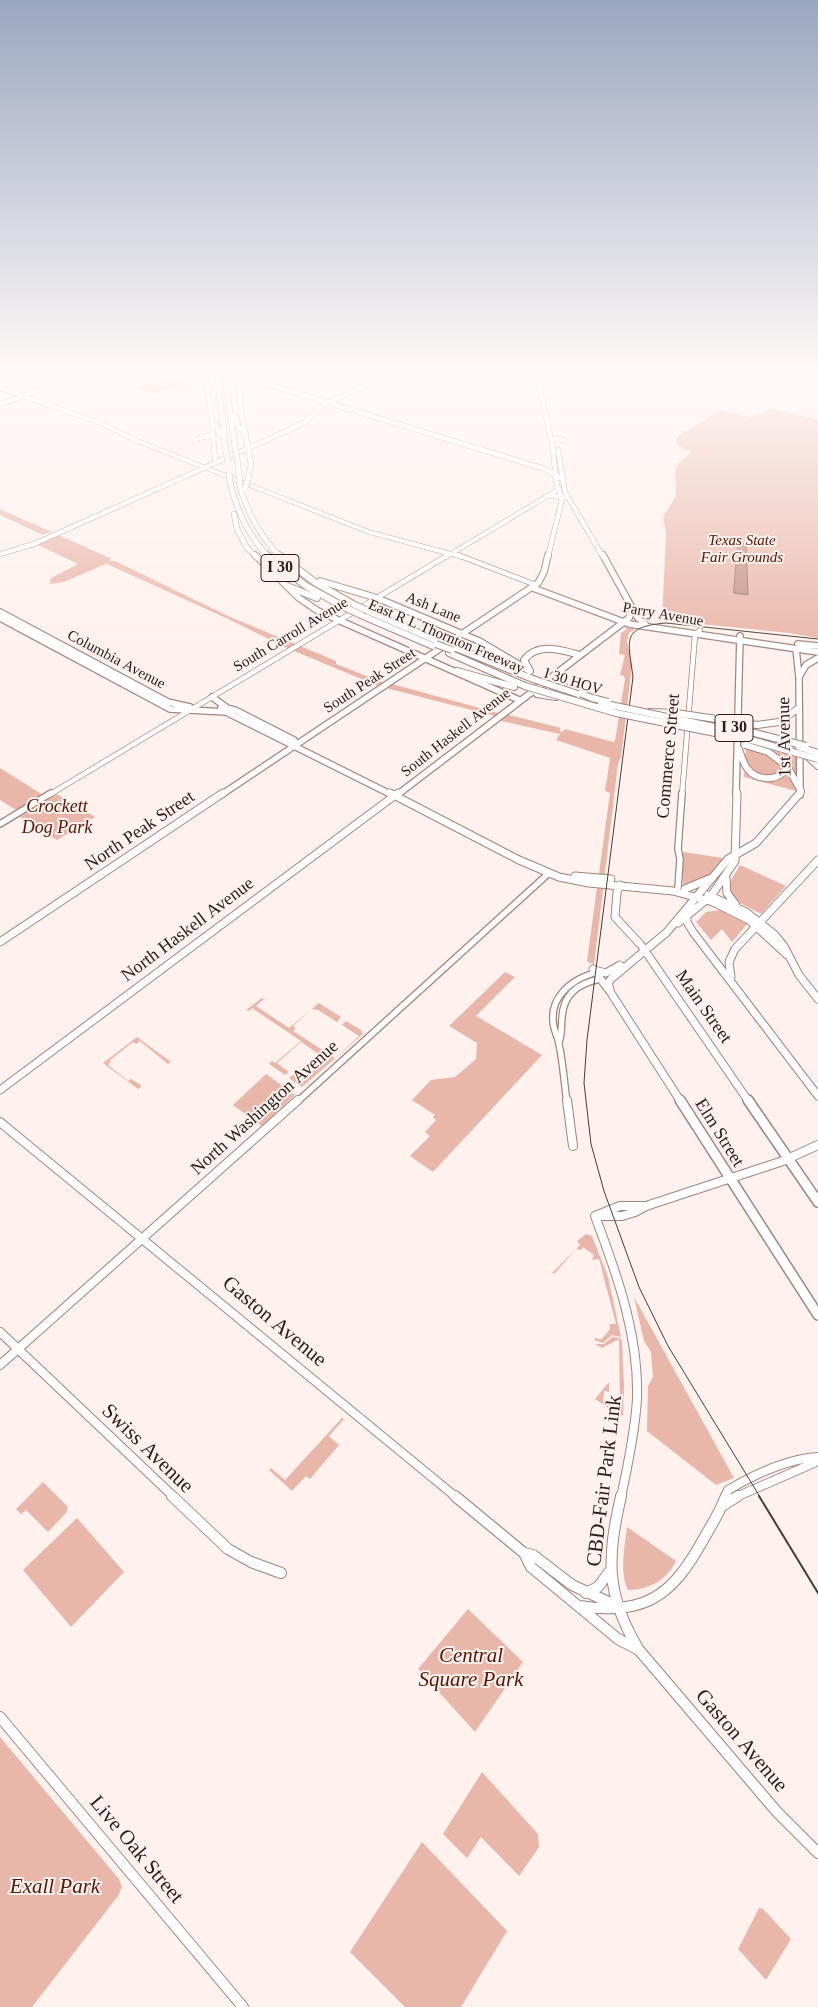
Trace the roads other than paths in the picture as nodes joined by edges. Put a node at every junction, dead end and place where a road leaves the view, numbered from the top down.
1 (198, 465) edge
2 (208, 465) edge
3 (214, 465) edge
4 (233, 465) edge
5 (233, 465) edge
6 (250, 465) edge
7 (529, 465) edge
8 (558, 465) edge
9 (559, 465) edge
10 (204, 467) junction
11 (559, 468) junction
12 (569, 468) dead end
13 (215, 471) junction
14 (547, 471) junction
15 (555, 473) junction
16 (234, 474) junction
17 (562, 479) junction
18 (556, 482) junction
19 (237, 489) junction
20 (559, 489) junction
21 (548, 496) junction
22 (565, 497) junction
23 (239, 504) junction
24 (247, 548) joint
25 (0, 552) edge
26 (452, 554) junction
27 (282, 558) junction
28 (548, 580) dead end
29 (287, 586) junction
30 (535, 586) junction
31 (543, 588) junction
32 (377, 598) junction
33 (349, 606) junction
34 (633, 608) junction
35 (0, 614) edge
36 (338, 621) junction
37 (624, 621) junction
38 (645, 624) junction
39 (698, 632) junction
40 (464, 634) junction
41 (740, 638) junction
42 (479, 641) joint
43 (818, 646) edge
44 (796, 649) junction
45 (452, 650) junction
46 (818, 652) edge
47 (580, 655) junction
48 (818, 658) edge
49 (427, 659) junction
50 (457, 671) junction
51 (530, 671) junction
52 (799, 677) junction
53 (529, 682) junction
54 (214, 696) junction
55 (519, 700) junction
56 (196, 707) junction
57 (226, 707) junction
58 (799, 708) junction
59 (170, 709) junction
60 (189, 711) junction
61 (650, 712) junction
62 (181, 716) junction
63 (243, 717) junction
64 (685, 728) junction
65 (296, 745) junction
66 (739, 749) junction
67 (800, 749) junction
68 (818, 752) edge
69 (818, 760) edge
70 (781, 761) junction
71 (818, 766) edge
72 (801, 791) junction
73 (395, 796) junction
74 (0, 824) edge
75 (736, 832) junction
76 (753, 845) junction
77 (735, 854) junction
78 (818, 860) edge
79 (717, 873) junction
80 (551, 874) junction
81 (726, 877) junction
82 (618, 886) junction
83 (678, 889) junction
84 (699, 895) junction
85 (709, 898) junction
86 (739, 908) junction
87 (728, 909) junction
88 (688, 913) junction
89 (758, 924) junction
90 (0, 942) edge
91 (735, 949) junction
92 (645, 951) junction
93 (633, 959) junction
94 (717, 961) junction
95 (592, 971) junction
96 (600, 979) junction
97 (734, 983) junction
98 (577, 986) junction
99 (612, 993) junction
100 (818, 999) edge
101 (559, 1042) junction
102 (0, 1090) edge
103 (818, 1096) edge
104 (0, 1122) edge
105 (818, 1145) edge
106 (573, 1146) dead end
107 (788, 1159) junction
108 (729, 1179) junction
109 (818, 1202) edge
110 (143, 1239) junction
111 (818, 1315) edge
112 (0, 1332) edge
113 (18, 1349) junction
114 (0, 1365) edge
115 (818, 1458) edge
116 (524, 1553) junction
117 (610, 1571) junction
118 (281, 1573) dead end
119 (586, 1593) junction
120 (577, 1605) junction
121 (617, 1606) junction
122 (639, 1650) junction
123 (0, 1717) edge
124 (818, 1853) edge
125 (243, 2007) edge

1 - 10 street, Parry Avenue
2 - 10 main road
3 - 13 main road
4 - 16 highway, East R L Thornton Freeway / I 30
5 - 16 highway, East R L Thornton Freeway / I 30
6 - 19 highway, bridge
7 - 14 main road
8 - 11 main road
9 - 11 main road
10 - 13 street, Parry Avenue
10 - 25 main road
10 - 25 main road
11 - 12 main road
11 - 14 main road
11 - 15 main road
11 - 17 main road
13 - 26 street, Parry Avenue
14 - 15 main road
14 - 18 main road
15 - 17 main road
15 - 18 main road
16 - 19 highway, East R L Thornton Freeway / I 30, bridge
16 - 19 highway, East R L Thornton Freeway / I 30, bridge
17 - 22 main road
18 - 20 main road
19 - 23 highway, East R L Thornton Freeway / I 30
19 - 23 highway, East R L Thornton Freeway / I 30
20 - 21 street, South Carroll Avenue
20 - 22 main road
21 - 22 main road
21 - 26 street, South Carroll Avenue
22 - 30 main road
22 - 34 main road
23 - 24 highway
23 - 27 highway, East R L Thornton Freeway / I 30
23 - 33 highway, East R L Thornton Freeway / I 30
24 - 29 main road
26 - 30 street, Parry Avenue
26 - 32 street, South Carroll Avenue
27 - 32 highway
27 - 33 highway, East R L Thornton Freeway / I 30
28 - 31 main road
29 - 33 highway
29 - 36 main road
30 - 31 main road, Parry Avenue
30 - 37 main road, Parry Avenue
30 - 40 main road, South Peak Street
31 - 37 main road, Parry Avenue
32 - 36 street, South Carroll Avenue
32 - 40 main road, Ash Lane
33 - 45 highway, East R L Thornton Freeway / I 30, bridge
34 - 37 main road, South Haskell Avenue
34 - 38 main road
35 - 56 main road, Columbia Avenue
35 - 59 main road, Columbia Avenue
36 - 49 main road
36 - 54 street, South Carroll Avenue
37 - 38 main road, Parry Avenue
37 - 39 main road, Parry Avenue
37 - 47 main road, South Haskell Avenue
38 - 39 main road, Parry Avenue
39 - 41 main road, Parry Avenue
39 - 83 street, Commerce Street
40 - 42 main road, Ash Lane
40 - 49 main road, South Peak Street
41 - 43 main road, Parry Avenue
41 - 44 main road, Parry Avenue
41 - 66 main road
42 - 51 highway
44 - 46 main road, Parry Avenue
44 - 52 main road, 1st Avenue
45 - 53 highway, East R L Thornton Freeway / I 30
45 - 53 highway, East R L Thornton Freeway / I 30
47 - 51 highway
47 - 55 main road, South Haskell Avenue
48 - 52 main road
49 - 50 main road
49 - 65 main road, South Peak Street
50 - 53 highway
50 - 55 main road
51 - 53 highway
52 - 58 main road, 1st Avenue
53 - 61 highway, East R L Thornton Freeway / I 30, bridge
53 - 64 highway, East R L Thornton Freeway / I 30, bridge
53 - 68 highway, I 30 HOV, bridge
54 - 56 street, South Carroll Avenue
54 - 57 main road
55 - 73 main road, South Haskell Avenue
56 - 57 main road, Columbia Avenue
56 - 60 street, South Carroll Avenue
57 - 63 main road
58 - 61 highway, bridge
58 - 67 main road, 1st Avenue
59 - 60 main road, Columbia Avenue
59 - 62 main road
60 - 62 street, South Carroll Avenue
60 - 63 main road
61 - 68 highway, East R L Thornton Freeway / I 30, bridge
62 - 74 street, South Carroll Avenue
63 - 65 main road
64 - 69 highway, East R L Thornton Freeway / I 30, bridge
64 - 70 highway, bridge
65 - 73 main road
65 - 90 main road, North Peak Street
66 - 70 highway
66 - 75 main road
67 - 71 highway
67 - 72 main road, 1st Avenue
70 - 72 highway
72 - 76 main road, 1st Avenue
73 - 80 main road
73 - 102 main road, North Haskell Avenue
75 - 76 main road
75 - 77 main road
76 - 77 main road, 1st Avenue
77 - 79 main road, 1st Avenue
77 - 81 main road
78 - 89 main road
79 - 83 main road
79 - 84 main road
80 - 82 main road
80 - 82 main road
80 - 110 street, North Washington Avenue
81 - 85 main road
81 - 86 main road
82 - 83 main road
82 - 92 main road, Main Street
83 - 84 main road
83 - 84 main road
83 - 88 main road
84 - 85 main road
84 - 88 main road
85 - 86 main road
85 - 87 main road
85 - 88 main road
86 - 89 main road
87 - 88 main road
87 - 89 main road
88 - 92 main road
88 - 94 main road
89 - 91 main road
89 - 100 main road
91 - 94 main road
91 - 97 main road
92 - 93 main road
92 - 107 main road, Main Street
93 - 95 main road
93 - 99 main road
94 - 97 main road
95 - 96 main road, Elm Street
95 - 98 street
95 - 101 street
96 - 98 street
96 - 99 main road, Elm Street
97 - 103 main road
98 - 101 street
99 - 108 main road, Elm Street
101 - 106 street
104 - 110 street, Gaston Avenue
105 - 107 street
107 - 108 street
107 - 109 main road, Main Street
108 - 111 main road, Elm Street
108 - 117 street, CBD-Fair Park Link
110 - 113 street, North Washington Avenue
110 - 116 street, Gaston Avenue
112 - 113 street, Swiss Avenue
113 - 114 street, North Washington Avenue
113 - 118 street, Swiss Avenue
115 - 121 street
116 - 119 street, Gaston Avenue
116 - 120 street, Gaston Avenue
117 - 119 street
117 - 121 street, CBD-Fair Park Link
119 - 121 street, Gaston Avenue
120 - 121 street, Gaston Avenue
120 - 122 street, Gaston Avenue
121 - 122 street, Gaston Avenue
122 - 124 street, Gaston Avenue
123 - 125 street, Live Oak Street

